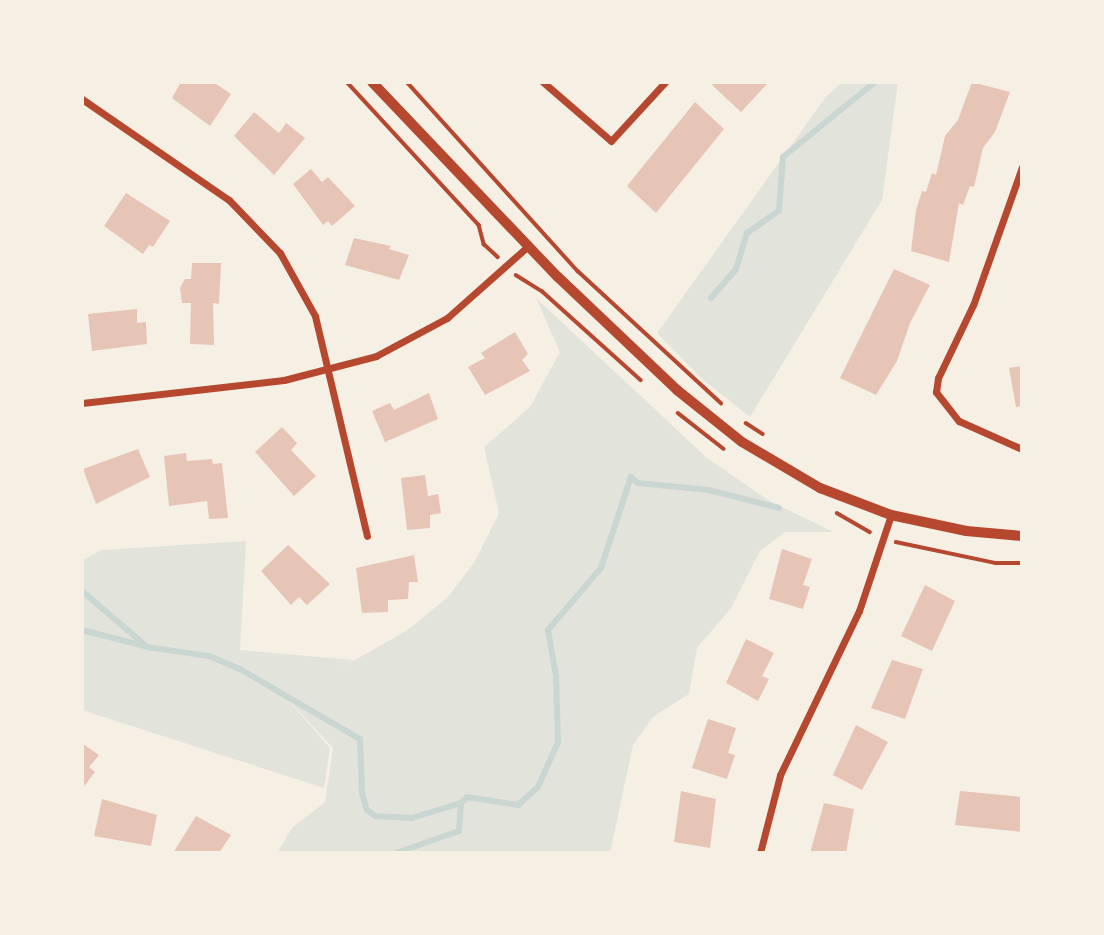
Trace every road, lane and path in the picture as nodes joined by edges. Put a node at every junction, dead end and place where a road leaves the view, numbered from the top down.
1 (372, 82) edge
2 (407, 82) edge
3 (543, 82) edge
4 (665, 82) edge
5 (82, 99) edge
6 (1022, 167) edge
7 (528, 246) junction
8 (328, 368) junction
9 (82, 403) edge
10 (727, 408) dead end
11 (737, 417) dead end
12 (770, 439) dead end
13 (1022, 449) edge
14 (891, 515) junction
15 (367, 536) dead end
16 (1022, 536) edge
17 (760, 853) edge

1 - 7 street
2 - 10 path
3 - 4 street
5 - 8 street
6 - 13 street
7 - 8 street
7 - 14 street
8 - 9 street
8 - 15 street
11 - 12 path
14 - 16 street
14 - 17 street

